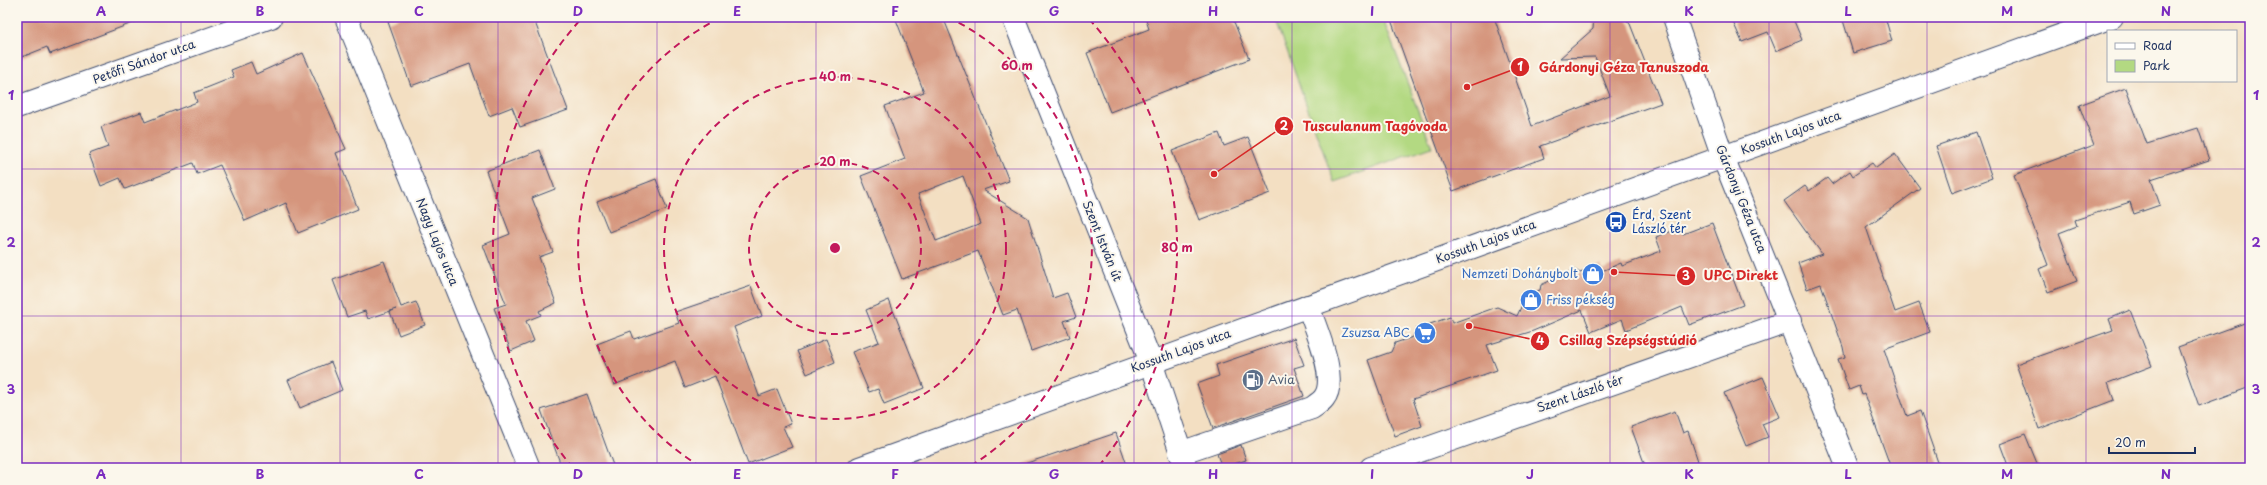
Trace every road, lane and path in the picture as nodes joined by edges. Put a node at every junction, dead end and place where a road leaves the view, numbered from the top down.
1 (271, 17) edge
2 (346, 17) edge
3 (1013, 17) edge
4 (1674, 17) edge
5 (2112, 17) edge
6 (17, 108) edge
7 (1724, 157) junction
8 (1308, 306) junction
9 (1790, 321) junction
10 (1151, 362) junction
11 (1183, 460) edge
12 (529, 468) edge
13 (859, 468) edge
14 (1371, 468) edge
15 (1848, 468) edge

1 - 6 street, Petőfi Sándor utca
2 - 12 street, Nagy Lajos utca
3 - 10 street, Szent István út
4 - 7 street, Gárdonyi Géza utca
5 - 7 street, Kossuth Lajos utca
7 - 8 street, Kossuth Lajos utca
7 - 9 street, Gárdonyi Géza utca
8 - 10 street, Kossuth Lajos utca
8 - 11 street
9 - 14 street, Szent László tér
9 - 15 street, Gárdonyi Géza utca
10 - 11 street, Szent István út
10 - 13 street, Kossuth Lajos utca

